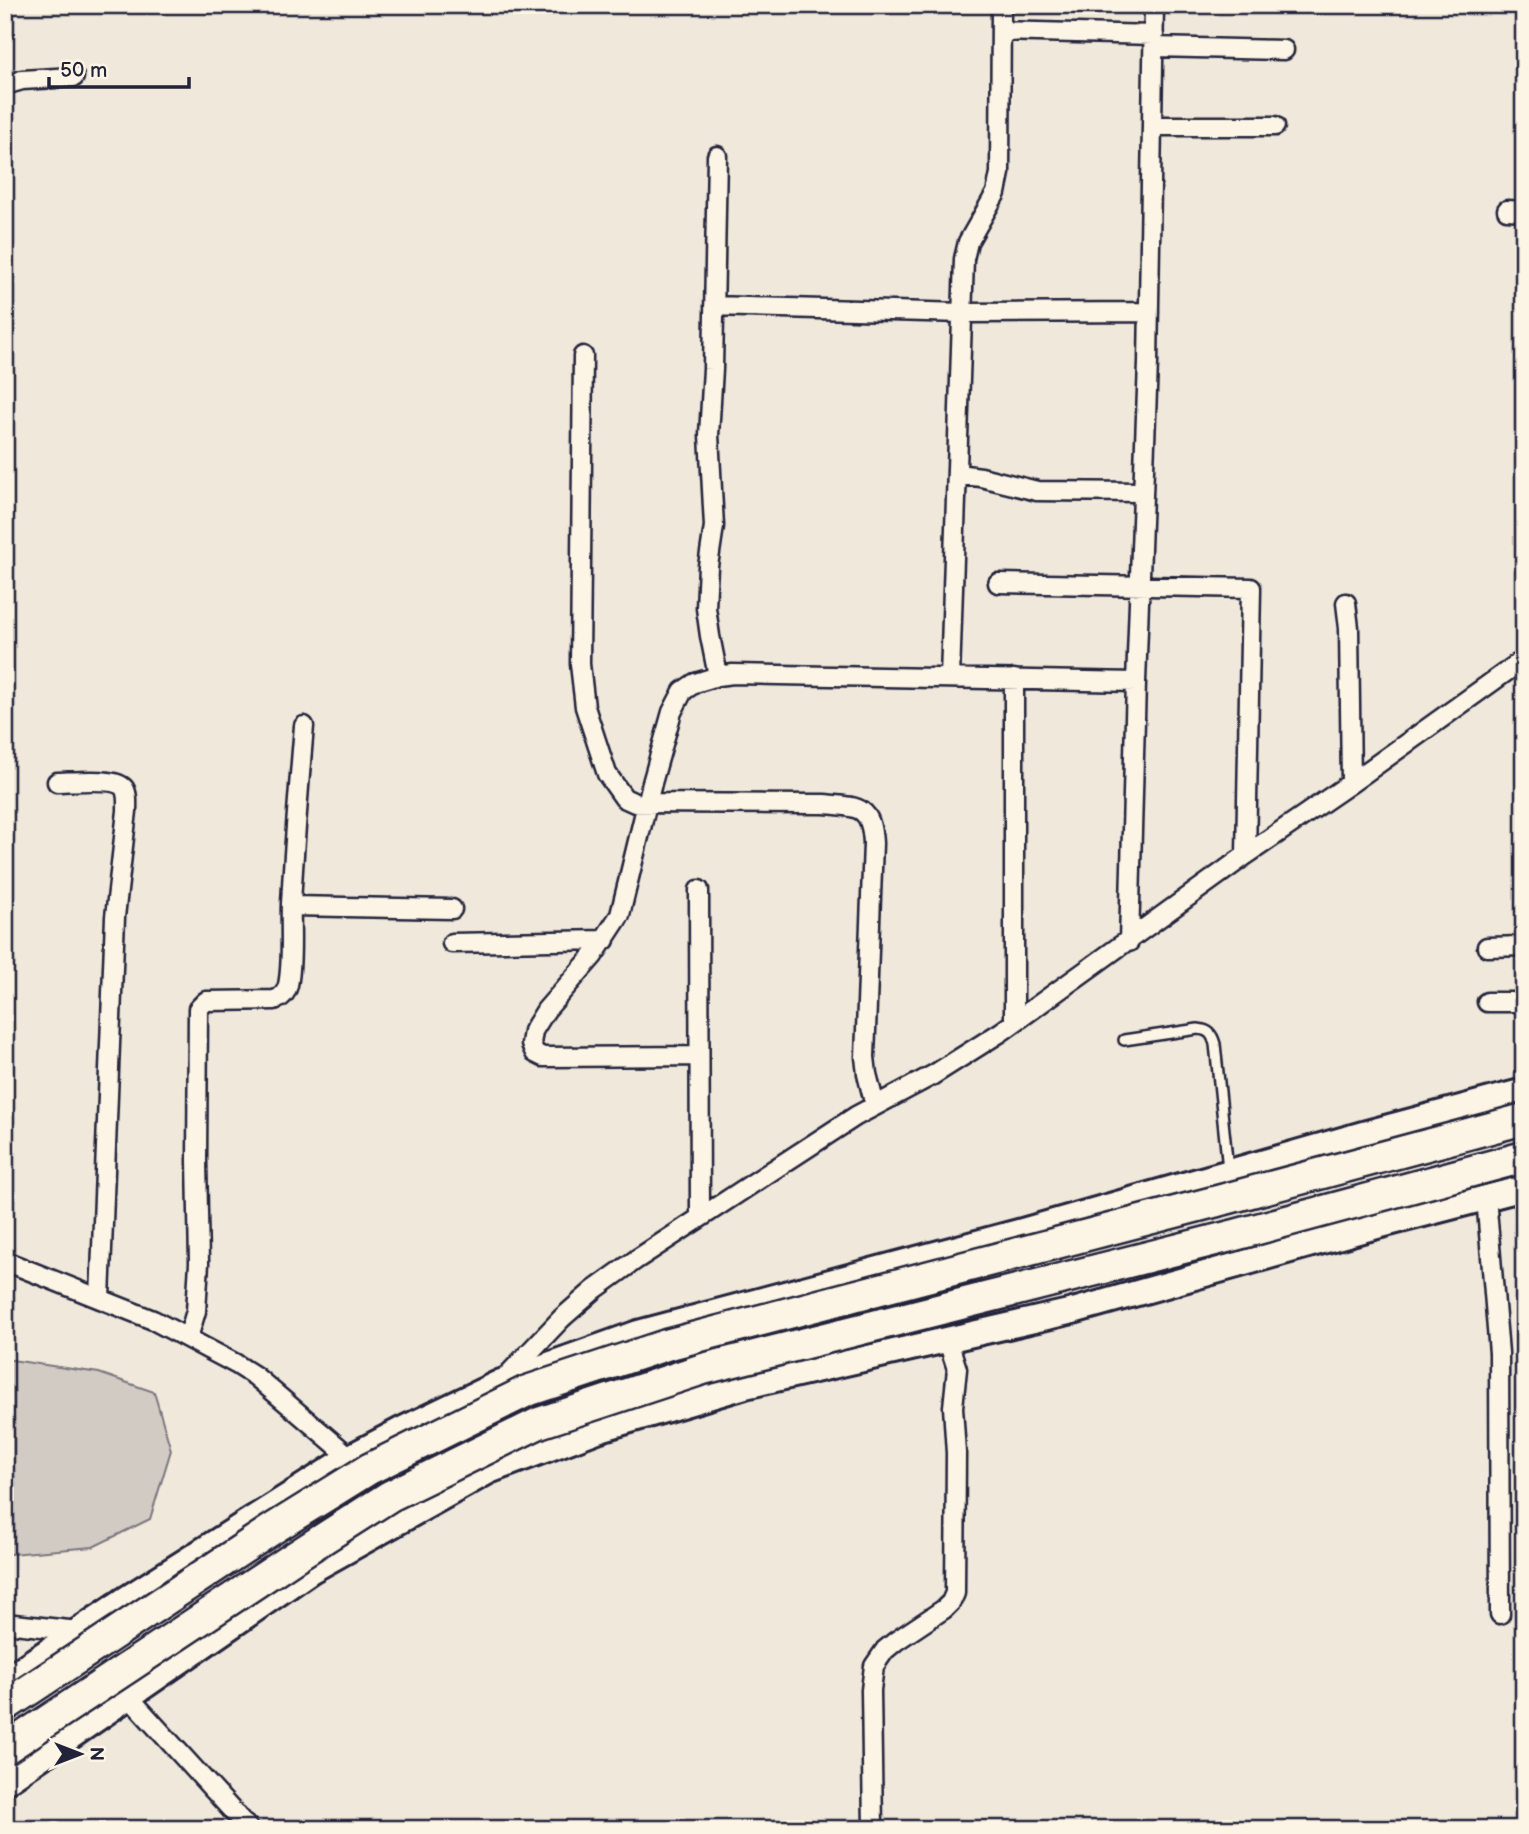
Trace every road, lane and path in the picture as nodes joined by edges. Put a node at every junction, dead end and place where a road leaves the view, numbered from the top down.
1 (1001, 5) edge
2 (1154, 5) edge
3 (1001, 31) junction
4 (1154, 41) junction
5 (1284, 50) dead end
6 (74, 77) dead end
7 (5, 85) edge
8 (1152, 126) junction
9 (1275, 126) dead end
10 (717, 156) dead end
11 (714, 306) junction
12 (1149, 312) junction
13 (963, 313) junction
14 (583, 356) dead end
15 (957, 474) junction
16 (1143, 492) junction
17 (998, 583) dead end
18 (1140, 587) junction
19 (1346, 603) dead end
20 (1523, 662) edge
21 (718, 676) junction
22 (950, 678) junction
23 (1014, 679) junction
24 (1136, 682) junction
25 (304, 726) dead end
26 (57, 782) dead end
27 (1351, 783) junction
28 (647, 803) junction
29 (1246, 855) junction
30 (699, 890) dead end
31 (291, 906) junction
32 (452, 909) dead end
33 (605, 940) junction
34 (1129, 942) junction
35 (453, 943) dead end
36 (1524, 946) edge
37 (1487, 947) dead end
38 (1524, 1002) edge
39 (1487, 1003) dead end
40 (1014, 1023) junction
41 (1125, 1040) dead end
42 (699, 1056) junction
43 (1524, 1091) edge
44 (875, 1106) junction
45 (1524, 1119) edge
46 (1524, 1157) edge
47 (1229, 1172) junction
48 (1524, 1188) edge
49 (1486, 1198) junction
50 (700, 1217) junction
51 (5, 1261) edge
52 (100, 1299) junction
53 (188, 1338) junction
54 (947, 1338) junction
55 (501, 1382) junction
56 (349, 1457) junction
57 (401, 1520) junction
58 (1500, 1614) dead end
59 (5, 1623) edge
60 (78, 1631) junction
61 (5, 1680) edge
62 (128, 1696) junction
63 (5, 1706) edge
64 (5, 1749) edge
65 (5, 1783) edge
66 (249, 1829) edge
67 (873, 1829) edge

1 - 3 street
2 - 4 street
3 - 4 street
3 - 13 street
4 - 5 street
4 - 8 street
6 - 7 street
8 - 9 street
8 - 12 street
10 - 11 street
11 - 13 street
11 - 21 street
12 - 13 street
12 - 16 street
13 - 15 street
14 - 28 street
15 - 16 street
15 - 22 street
16 - 18 street
17 - 18 street
18 - 24 street
18 - 29 street
19 - 27 street
20 - 27 street
21 - 22 street
21 - 28 street
22 - 23 street
23 - 24 street
23 - 40 street
24 - 34 street
25 - 31 street
26 - 52 street
27 - 29 street
28 - 33 street
28 - 44 street
29 - 34 street
30 - 42 street
31 - 32 street
31 - 53 street
33 - 35 street
33 - 42 street
34 - 40 street
36 - 37 street
38 - 39 street
40 - 44 street
41 - 47 lane
42 - 50 street
43 - 47 main road
44 - 50 street
45 - 63 highway, bridge
46 - 64 highway, bridge
47 - 55 main road
48 - 49 main road
49 - 54 main road
49 - 58 street
50 - 55 street
51 - 52 street
52 - 53 street
53 - 56 street
54 - 57 main road
54 - 67 street
55 - 56 main road
56 - 57 street
56 - 60 main road
57 - 62 main road
59 - 60 street
60 - 61 main road
62 - 65 main road
62 - 66 street

